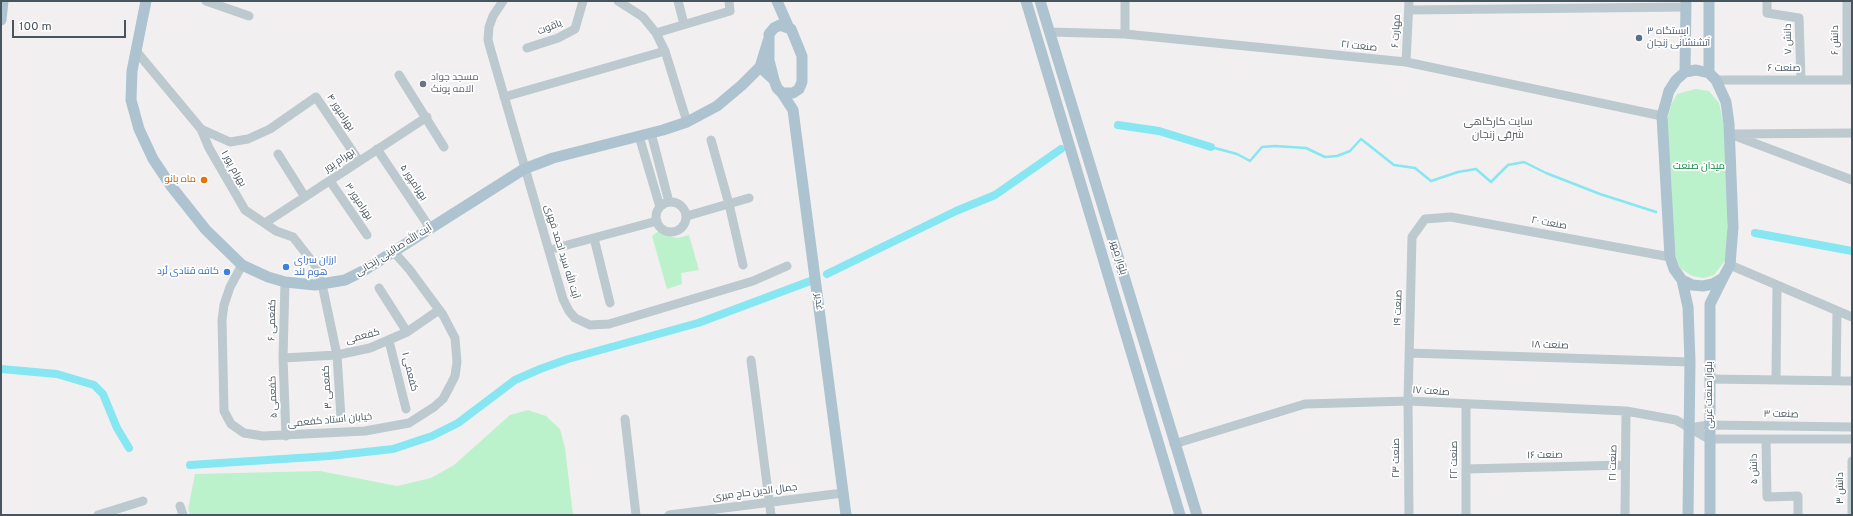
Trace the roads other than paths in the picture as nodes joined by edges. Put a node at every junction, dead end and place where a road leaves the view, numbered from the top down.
1 (146, 1) edge
2 (206, 1) edge
3 (503, 1) edge
4 (583, 1) edge
5 (618, 1) edge
6 (678, 1) edge
7 (729, 1) edge
8 (1026, 1) edge
9 (1040, 1) edge
10 (1125, 1) edge
11 (1709, 1) edge
12 (1767, 1) edge
13 (1847, 1) edge
14 (4, 2) edge
15 (778, 4) edge
16 (1624, 4) edge
17 (1686, 4) edge
18 (1464, 5) edge
19 (1501, 5) edge
20 (1409, 6) edge
21 (249, 16) dead end
22 (1, 20) edge
23 (684, 24) junction
24 (788, 26) junction
25 (774, 28) junction
26 (1049, 32) junction
27 (656, 33) junction
28 (1126, 34) junction
29 (768, 41) junction
30 (527, 48) dead end
31 (136, 51) junction
32 (666, 51) junction
33 (1406, 62) junction
34 (760, 67) junction
35 (1685, 72) junction
36 (399, 75) dead end
37 (1712, 77) junction
38 (774, 80) junction
39 (1801, 80) junction
40 (1850, 80) edge
41 (797, 91) junction
42 (782, 93) junction
43 (504, 97) junction
44 (793, 110) junction
45 (1662, 116) junction
46 (427, 117) junction
47 (687, 122) junction
48 (201, 129) junction
49 (651, 133) junction
50 (1730, 134) junction
51 (1852, 134) edge
52 (639, 136) junction
53 (711, 140) dead end
54 (444, 147) dead end
55 (377, 149) junction
56 (278, 154) dead end
57 (359, 161) junction
58 (1089, 164) junction
59 (1075, 168) junction
60 (524, 169) junction
61 (1852, 180) edge
62 (330, 181) junction
63 (305, 197) junction
64 (749, 198) dead end
65 (669, 202) junction
66 (729, 204) junction
67 (660, 207) junction
68 (687, 216) junction
69 (1425, 219) joint
70 (657, 221) junction
71 (265, 223) junction
72 (430, 228) junction
73 (367, 235) dead end
74 (594, 238) junction
75 (556, 248) dead end
76 (393, 251) junction
77 (1670, 257) junction
78 (242, 265) junction
79 (743, 265) dead end
80 (787, 266) dead end
81 (1730, 266) junction
82 (1724, 278) junction
83 (1682, 280) junction
84 (285, 282) junction
85 (322, 284) junction
86 (1777, 286) junction
87 (379, 288) dead end
88 (610, 302) dead end
89 (439, 310) junction
90 (1837, 311) junction
91 (1852, 317) edge
92 (407, 332) junction
93 (389, 341) junction
94 (1409, 353) junction
95 (337, 355) junction
96 (283, 358) junction
97 (751, 360) dead end
98 (1690, 362) junction
99 (1710, 379) junction
100 (1776, 380) junction
101 (1836, 381) junction
102 (1852, 381) edge
103 (1408, 401) junction
104 (1466, 405) junction
105 (406, 409) dead end
106 (1626, 411) junction
107 (341, 418) dead end
108 (625, 419) dead end
109 (1709, 425) junction
110 (1852, 427) edge
111 (1690, 428) junction
112 (286, 436) junction
113 (1709, 439) junction
114 (1766, 439) junction
115 (1852, 439) edge
116 (1174, 444) junction
117 (1852, 460) edge
118 (1625, 465) junction
119 (1466, 469) junction
120 (843, 493) junction
121 (143, 501) dead end
122 (770, 502) junction
123 (98, 515) edge
124 (636, 515) edge
125 (669, 515) edge
126 (771, 515) edge
127 (846, 515) edge
128 (1180, 515) edge
129 (1197, 515) edge
130 (1409, 515) edge
131 (1466, 515) edge
132 (1625, 515) edge
133 (1688, 515) edge
134 (1710, 515) edge
135 (1798, 515) edge
136 (1852, 515) edge

1 - 31 main road, آیت الله صائینی زنجانی
2 - 21 street
3 - 43 street, آیت الله سید احمد فهری
4 - 30 street, یاقوت
5 - 27 street
6 - 23 street
7 - 23 street
8 - 59 main road, بلوار مهر
9 - 26 main road, بلوار مهر
10 - 28 street
11 - 37 main road
12 - 39 street, دانش ۷
13 - 40 street, دانش ۶
14 - 22 main road
15 - 24 main road
15 - 25 main road, آیت الله صائینی زنجانی
16 - 17 street
16 - 19 street
17 - 35 main road
18 - 19 street
18 - 20 street
20 - 33 street, مهارت ۶
23 - 27 street
24 - 25 main road
24 - 41 main road
25 - 29 main road, آیت الله صائینی زنجانی
26 - 28 street, صنعت ۲۱
26 - 58 main road, بلوار مهر
27 - 32 street
28 - 33 street, صنعت ۲۱
29 - 34 main road, آیت الله صائینی زنجانی
29 - 38 main road
31 - 48 street, بهرام پور ۱
31 - 78 main road, آیت الله صائینی زنجانی
32 - 43 street
32 - 47 street
33 - 45 street, صنعت ۲۱
34 - 38 main road
34 - 47 main road, آیت الله صائینی زنجانی
35 - 37 main road
35 - 45 main road
36 - 46 street
37 - 39 street, صنعت ۶
37 - 50 main road
38 - 42 main road, غدیر
39 - 40 street, صنعت ۶
41 - 42 main road
41 - 44 main road
42 - 44 main road, غدیر
43 - 60 street, آیت الله سید احمد فهری
44 - 120 main road, غدیر
45 - 77 main road
46 - 54 street
46 - 55 street, بهرام پور
47 - 49 main road, آیت الله صائینی زنجانی
48 - 57 street, بهرامپور ۴
48 - 71 street, بهرام پور ۱
49 - 52 main road, آیت الله صائینی زنجانی
49 - 65 street
50 - 51 street
50 - 61 street
50 - 81 main road
52 - 60 main road, آیت الله صائینی زنجانی
52 - 67 street
53 - 66 street
55 - 57 street, بهرام پور
55 - 72 street, بهرامپور ۵
56 - 63 street
57 - 62 street, بهرام پور
58 - 59 main road
58 - 116 main road, بلوار مهر
59 - 128 main road, بلوار مهر
60 - 72 main road, آیت الله صائینی زنجانی
60 - 80 street, آیت الله سید احمد فهری
62 - 63 street, بهرام پور
62 - 73 street, بهرامپور ۳
63 - 71 street, بهرام پور
64 - 66 street
65 - 67 street
65 - 68 street
66 - 68 street
66 - 79 street
67 - 70 street
68 - 70 street
69 - 77 street, صنعت ۲۰
69 - 94 street, صنعت ۱۹
70 - 74 street
71 - 85 street, بهرام پور ۱
72 - 76 main road, آیت الله صائینی زنجانی
74 - 75 street
74 - 88 street
76 - 85 main road, آیت الله صائینی زنجانی
76 - 89 street, خیابان استاد کفعمی
77 - 83 main road
78 - 84 main road, آیت الله صائینی زنجانی
78 - 112 street, خیابان استاد کفعمی
81 - 82 main road
81 - 86 street
82 - 83 main road
82 - 99 main road, بلوار صنعت غربی
83 - 98 main road, بلوار صنعت غربی
84 - 85 main road, آیت الله صائینی زنجانی
84 - 96 street, کفعمی ۶
85 - 95 street, کفعمی ۳
86 - 90 street
86 - 100 street
87 - 92 street
89 - 92 street, کفعمی
89 - 112 street, خیابان استاد کفعمی
90 - 91 street
90 - 101 street
92 - 93 street, کفعمی
93 - 95 street, کفعمی
93 - 105 street, کفعمی ۱
94 - 98 street, صنعت ۱۸
94 - 103 street, صنعت ۱۹
95 - 96 street, کفعمی
95 - 107 street, کفعمی ۳
96 - 112 street, کفعمی ۵
97 - 122 street
98 - 111 main road, بلوار صنعت غربی
99 - 100 street
99 - 109 main road, بلوار صنعت غربی
100 - 101 street
101 - 102 street
103 - 104 street, صنعت ۱۷
103 - 116 street, صنعت ۱۷
103 - 130 street, صنعت ۲۳
104 - 106 street, صنعت ۱۷
104 - 119 street, صنعت ۲۲
106 - 111 street, صنعت ۱۷
106 - 118 street, صنعت ۲۱
108 - 124 street
109 - 110 street, صنعت ۳
109 - 111 street, صنعت ۳
109 - 113 main road, بلوار صنعت غربی
111 - 113 street, صنعت ۱۷
111 - 133 main road, بلوار صنعت غربی
113 - 114 street
113 - 134 main road, بلوار صنعت غربی
114 - 115 street
114 - 135 street, دانش ۵
116 - 129 main road, بلوار مهر
117 - 136 street, دانش ۳
118 - 119 street, صنعت ۱۶
118 - 132 street, صنعت ۲۱
119 - 131 street, صنعت ۲۲
120 - 122 street, جمال الدین حاج میری
120 - 127 main road, غدیر
121 - 123 street
122 - 125 street, جمال الدین حاج میری
122 - 126 street

